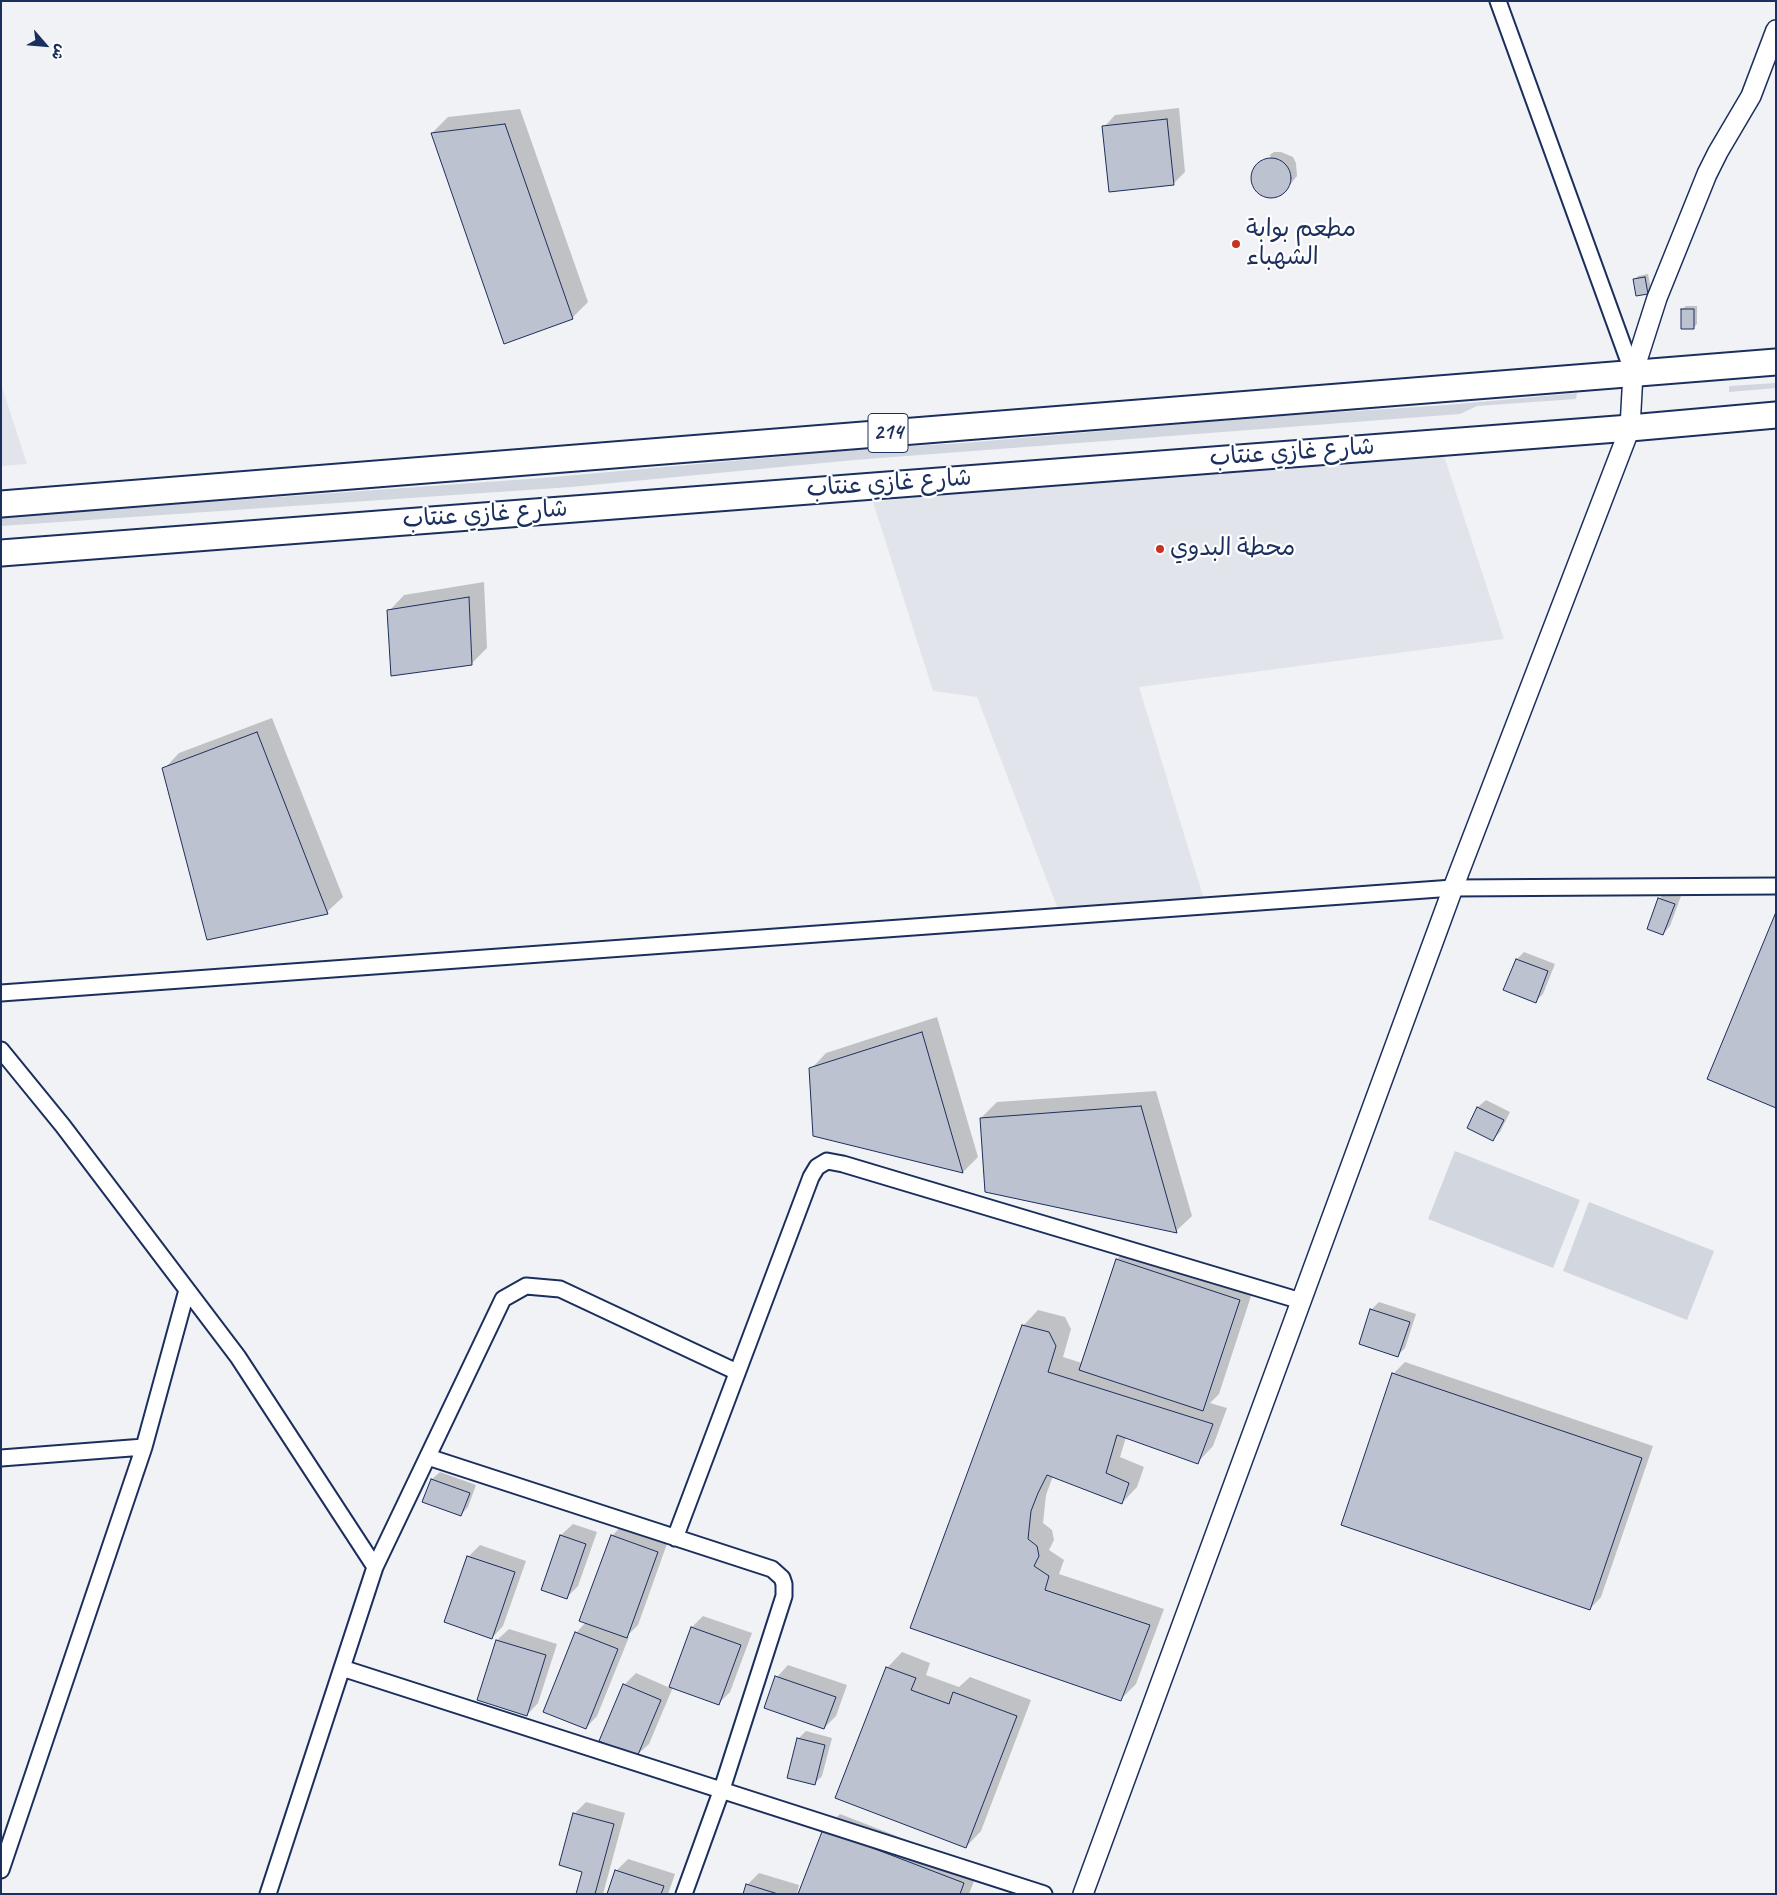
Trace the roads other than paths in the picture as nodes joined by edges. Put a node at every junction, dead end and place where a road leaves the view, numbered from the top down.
1 (1498, 1) edge
2 (1776, 30) edge
3 (1776, 362) edge
4 (1633, 373) junction
5 (1776, 415) edge
6 (1630, 428) junction
7 (1, 504) edge
8 (1, 552) edge
9 (1776, 886) edge
10 (1453, 888) junction
11 (1, 994) edge
12 (1, 1050) edge
13 (187, 1290) junction
14 (1301, 1301) junction
15 (737, 1372) junction
16 (144, 1447) junction
17 (428, 1457) junction
18 (1, 1458) edge
19 (675, 1538) junction
20 (375, 1567) junction
21 (342, 1668) junction
22 (722, 1789) junction
23 (18, 1819) junction
24 (1, 1823) edge
25 (1, 1870) edge
26 (268, 1894) edge
27 (684, 1894) edge
28 (1044, 1894) edge
29 (1083, 1894) edge

1 - 4 street
2 - 4 street
3 - 4 highway, 214
4 - 6 street
4 - 7 highway, 214
5 - 6 highway, شارع غازي عنتاب / 214
6 - 8 highway, شارع غازي عنتاب / 214
6 - 10 street
9 - 10 street
10 - 11 street
10 - 14 street
12 - 13 street
13 - 16 street
13 - 20 street
14 - 15 street
14 - 29 street
15 - 17 street
15 - 19 street
16 - 18 street
16 - 23 street
17 - 19 street
17 - 20 street
19 - 22 street
20 - 21 street
21 - 22 street
21 - 26 street
22 - 27 street
22 - 28 street
23 - 24 street
23 - 25 street

